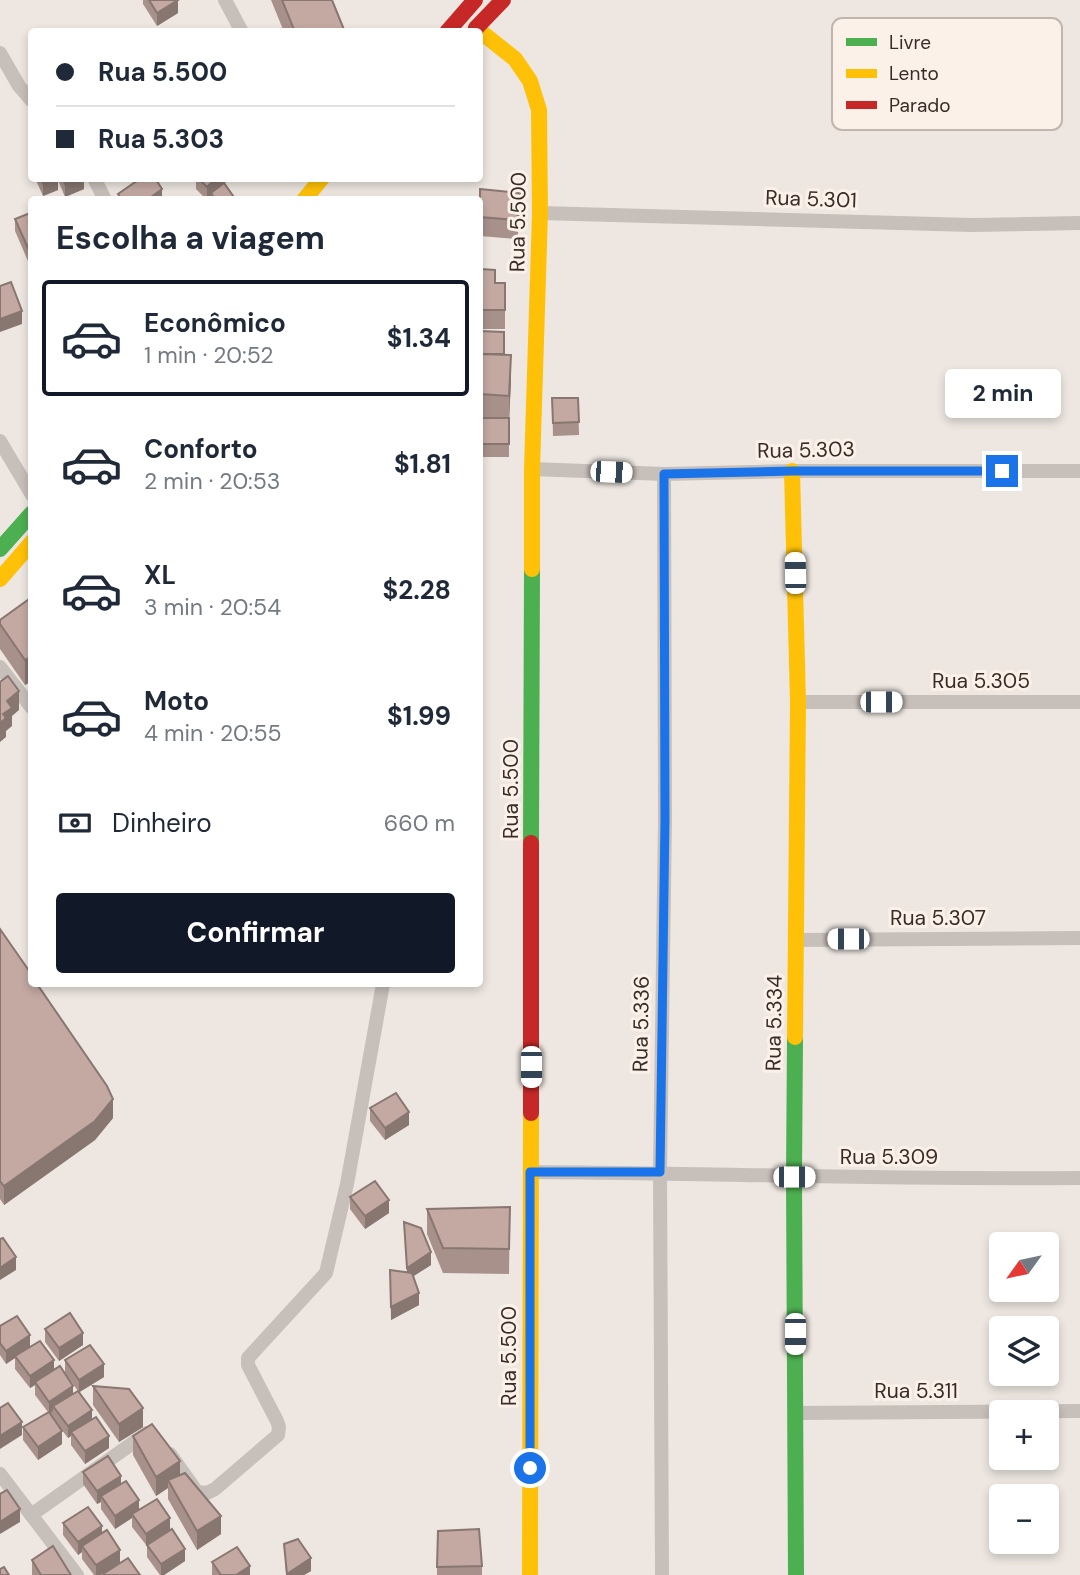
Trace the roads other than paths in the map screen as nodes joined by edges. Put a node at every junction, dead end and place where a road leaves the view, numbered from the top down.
1 (225, 0) edge
2 (475, 0) edge
3 (503, 0) edge
4 (240, 28) edge
5 (450, 28) edge
6 (477, 28) edge
7 (483, 36) edge
8 (0, 52) edge
9 (28, 96) edge
10 (319, 182) edge
11 (307, 196) edge
12 (540, 213) junction
13 (1080, 223) edge
14 (0, 441) edge
15 (532, 469) junction
16 (792, 471) junction
17 (1080, 471) edge
18 (664, 474) junction
19 (28, 488) edge
20 (28, 518) edge
21 (28, 547) edge
22 (0, 549) edge
23 (0, 579) edge
24 (0, 667) edge
25 (798, 702) junction
26 (1080, 702) edge
27 (28, 703) edge
28 (1080, 938) edge
29 (796, 940) junction
30 (382, 987) edge
31 (530, 1172) junction
32 (660, 1172) junction
33 (794, 1177) junction
34 (1080, 1178) edge
35 (1080, 1411) edge
36 (795, 1413) junction
37 (0, 1474) edge
38 (31, 1515) junction
39 (77, 1575) edge
40 (530, 1575) edge
41 (662, 1575) edge
42 (796, 1575) edge

1 - 4 street
2 - 5 main road
3 - 6 main road
7 - 12 main road, Rua 5.500
8 - 9 street
10 - 11 main road
12 - 13 street, Rua 5.301
12 - 15 main road, Rua 5.500
14 - 19 street
15 - 18 street, Rua 5.303
15 - 31 main road, Rua 5.500
16 - 17 street, Rua 5.303
16 - 18 street, Rua 5.303
16 - 25 main road, Rua 5.334
18 - 32 street, Rua 5.336
20 - 22 main road
21 - 23 main road
24 - 27 street
25 - 26 street, Rua 5.305
25 - 29 main road, Rua 5.334
28 - 29 street, Rua 5.307
29 - 33 main road, Rua 5.334
30 - 38 street
31 - 32 street, Rua 5.309
31 - 40 main road, Rua 5.500
32 - 33 street, Rua 5.309
32 - 41 street, Rua 5.336
33 - 34 street, Rua 5.309
33 - 36 main road, Rua 5.334
35 - 36 street, Rua 5.311
36 - 42 main road, Rua 5.334
37 - 38 street
38 - 39 street

